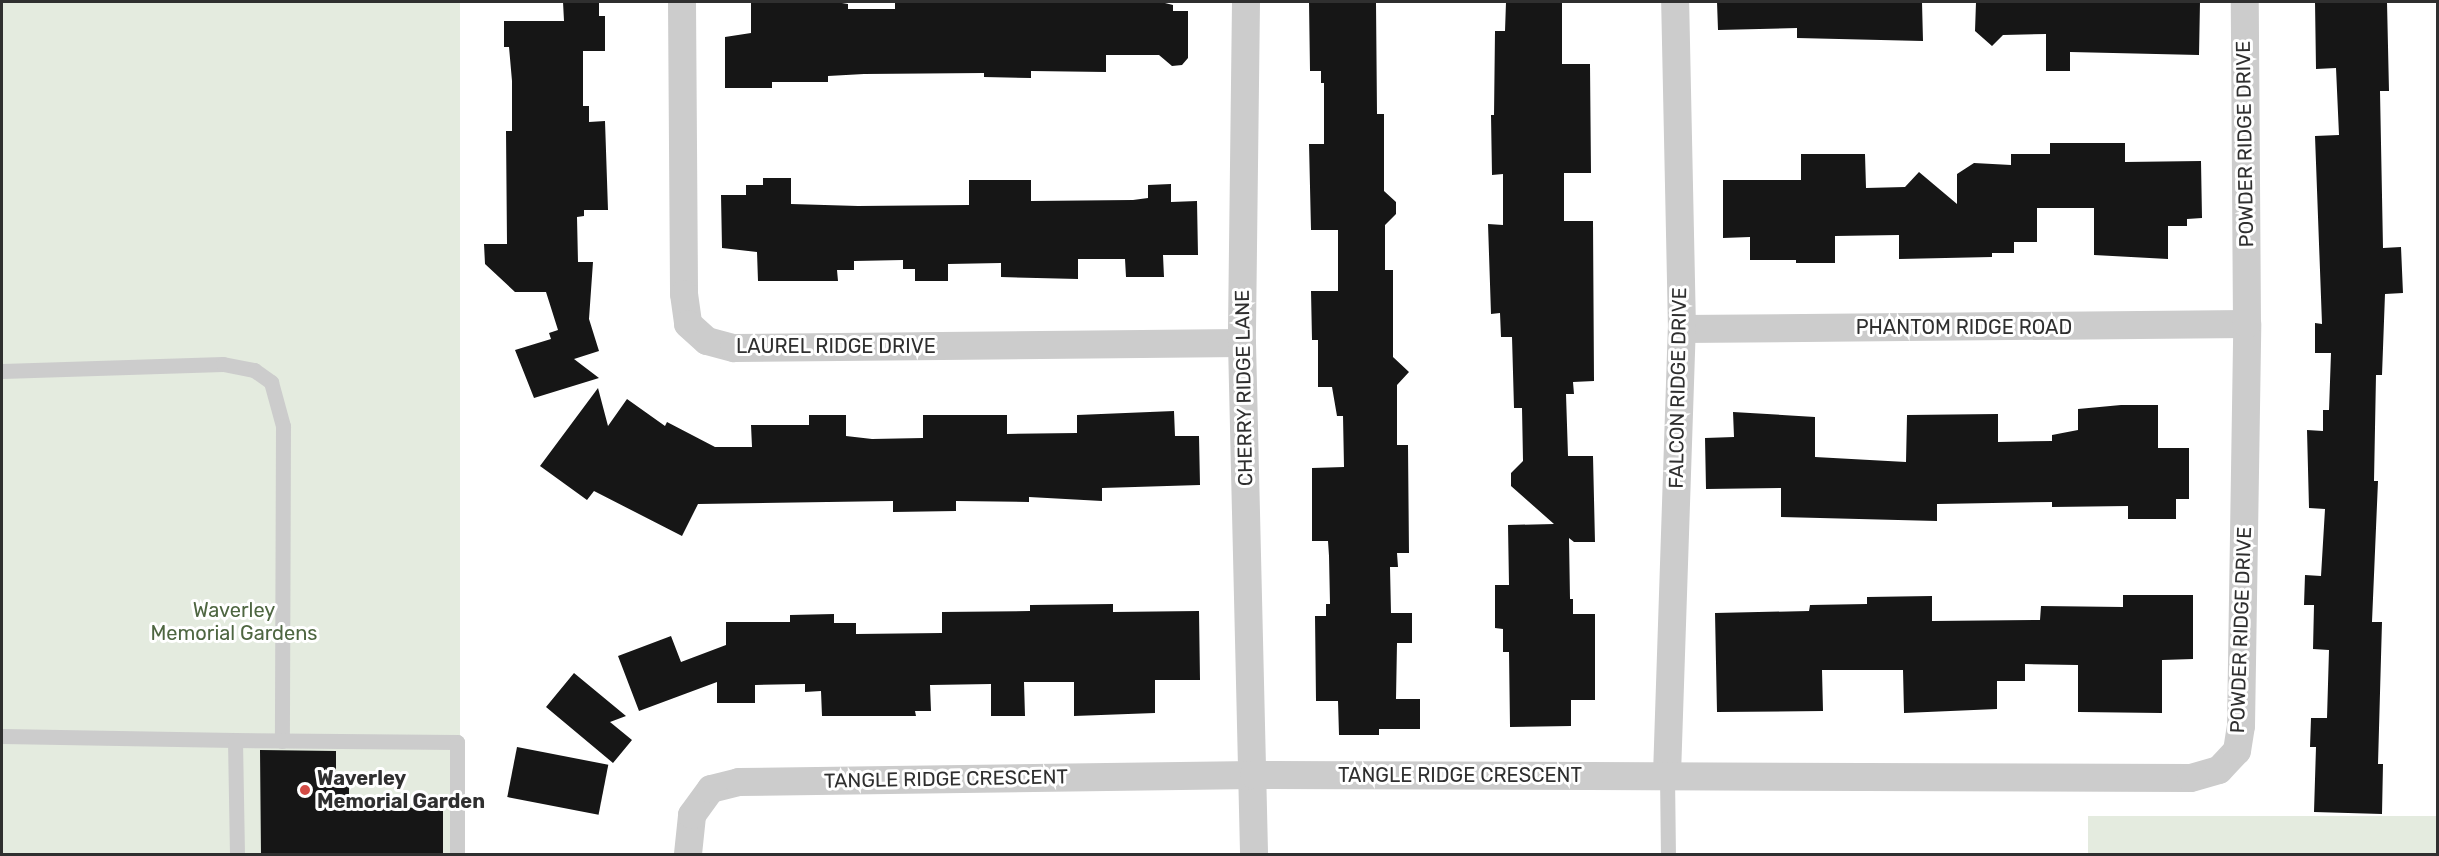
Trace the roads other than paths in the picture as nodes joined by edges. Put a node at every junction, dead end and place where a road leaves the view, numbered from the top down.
1 (682, 2) edge
2 (1246, 2) edge
3 (1675, 2) edge
4 (2245, 2) edge
5 (2247, 324) junction
6 (1682, 329) junction
7 (1242, 343) junction
8 (2, 371) edge
9 (2, 736) edge
10 (235, 740) junction
11 (282, 741) junction
12 (1254, 775) junction
13 (1667, 775) junction
14 (237, 855) edge
15 (457, 855) edge
16 (688, 855) edge
17 (1254, 855) edge
18 (1668, 855) edge

1 - 7 street, LAUREL RIDGE DRIVE
2 - 7 street, CHERRY RIDGE LANE
3 - 6 street, FALCON RIDGE DRIVE
4 - 5 street, POWDER RIDGE DRIVE
5 - 6 street, PHANTOM RIDGE ROAD
5 - 13 street, POWDER RIDGE DRIVE
6 - 13 street, FALCON RIDGE DRIVE
7 - 12 street, CHERRY RIDGE LANE
8 - 11 lane
9 - 10 lane
10 - 11 lane
10 - 14 lane
11 - 15 lane
12 - 13 street, TANGLE RIDGE CRESCENT
12 - 16 street, TANGLE RIDGE CRESCENT
12 - 17 street
13 - 18 lane

